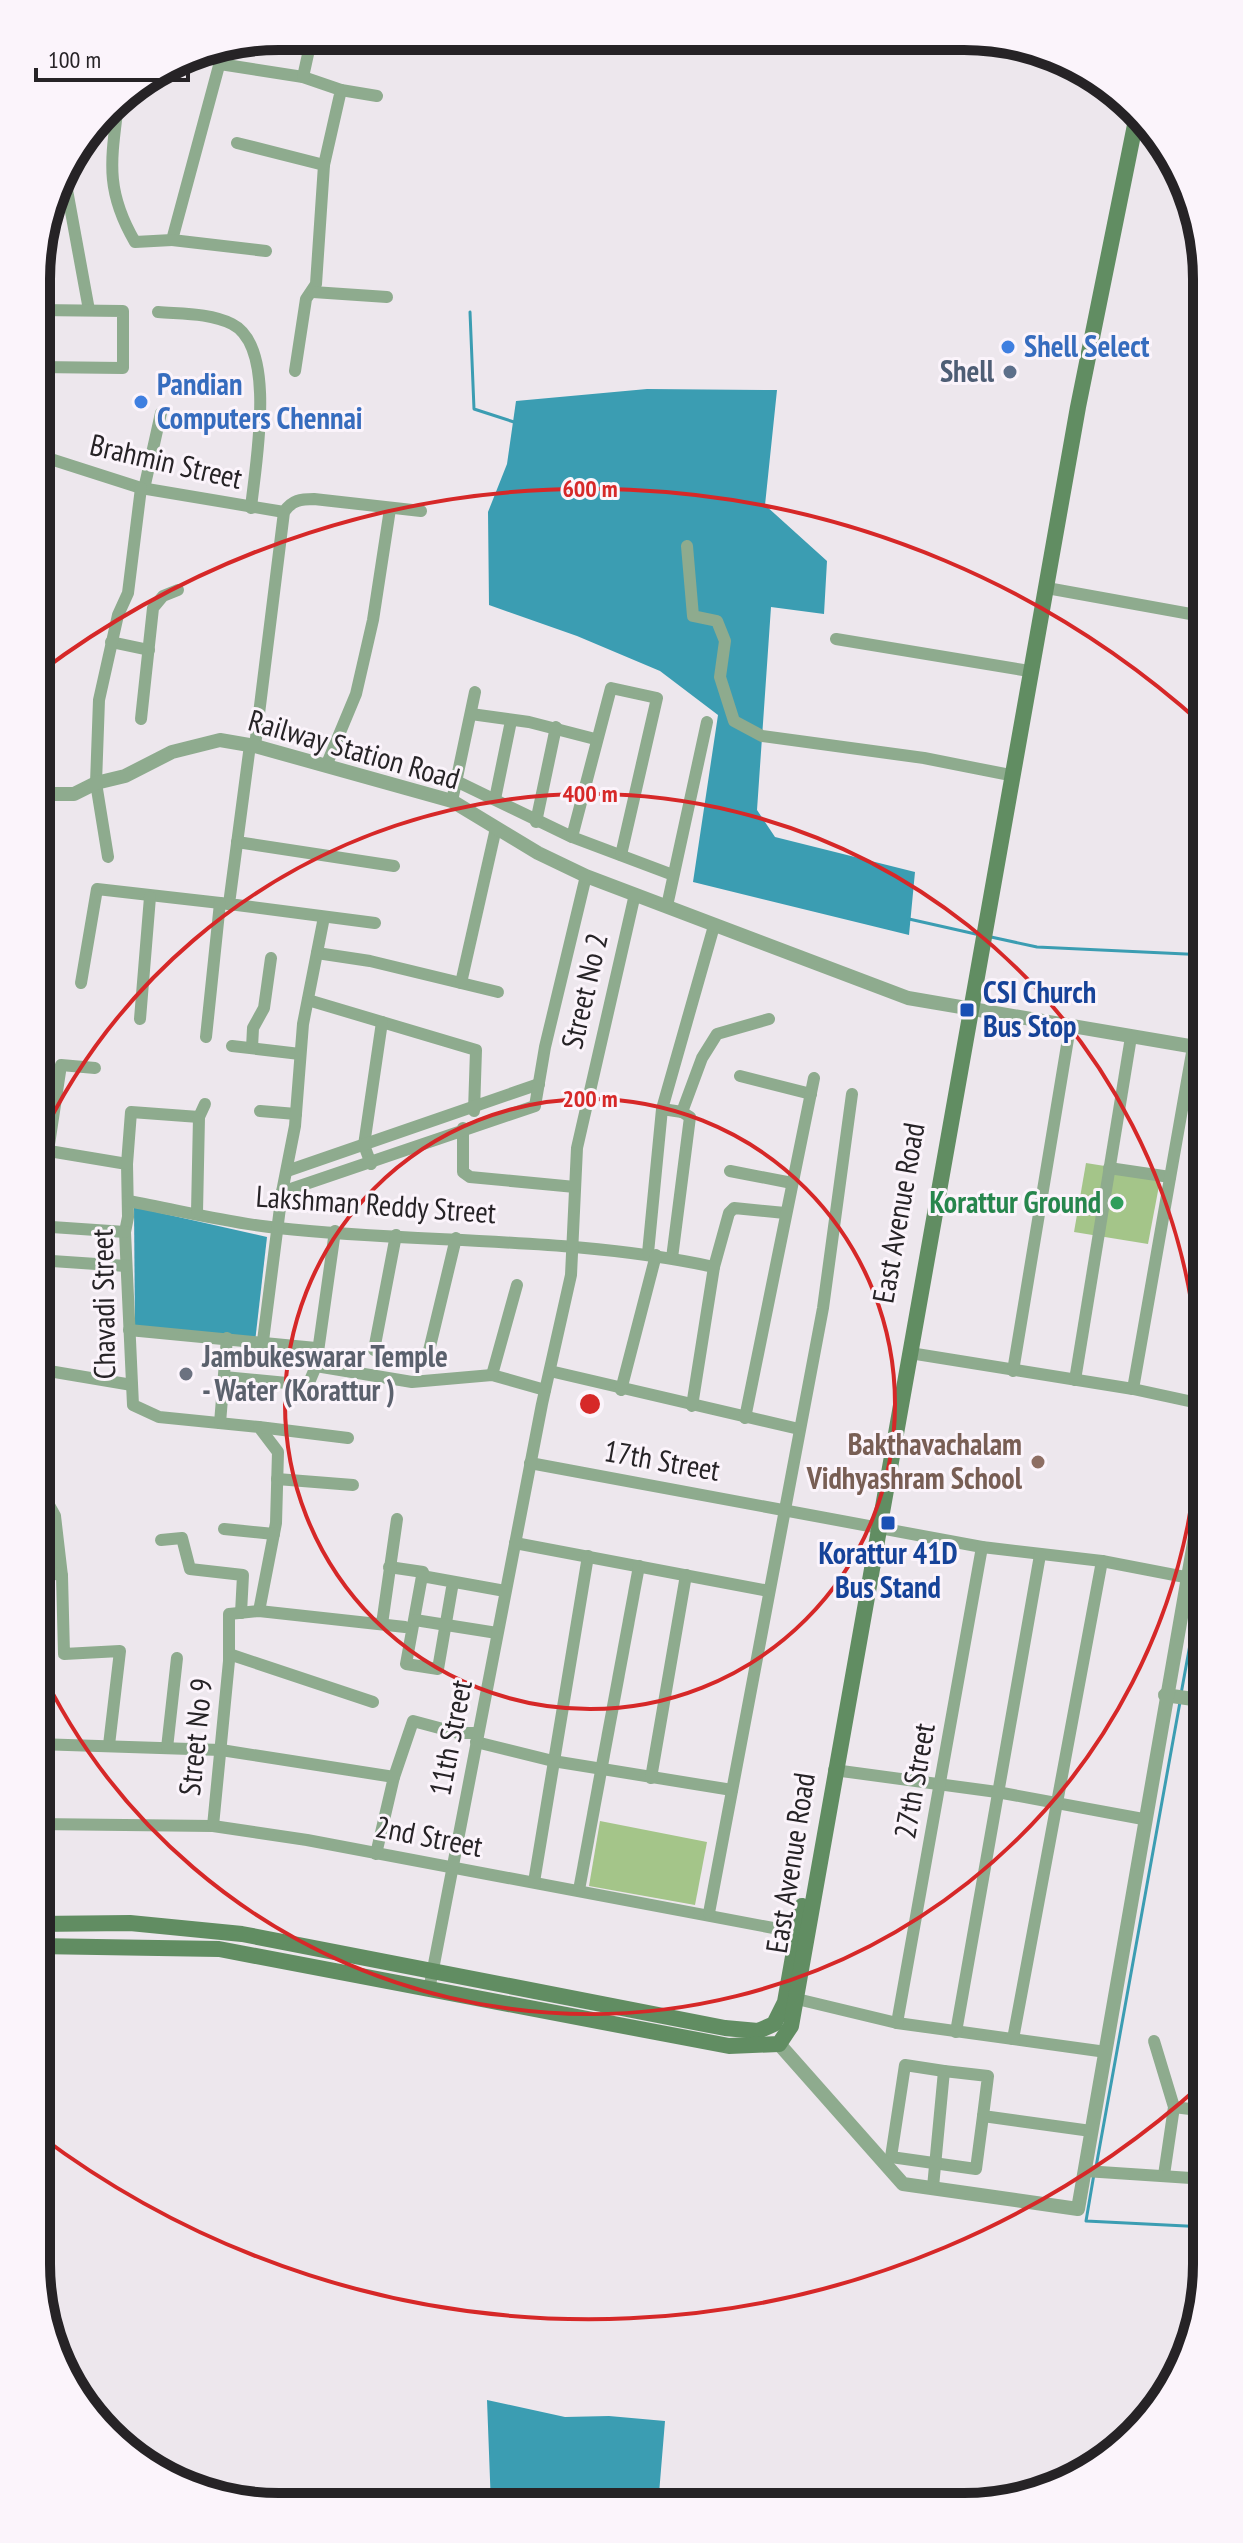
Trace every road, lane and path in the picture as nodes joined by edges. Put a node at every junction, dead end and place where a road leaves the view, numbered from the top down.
1 (309, 50) edge
2 (222, 57) edge
3 (220, 64) junction
4 (303, 77) junction
5 (341, 90) junction
6 (377, 96) dead end
7 (117, 117) edge
8 (1125, 117) edge
9 (1135, 127) edge
10 (237, 143) dead end
11 (324, 165) junction
12 (67, 191) edge
13 (172, 240) junction
14 (266, 251) dead end
15 (313, 292) junction
16 (387, 297) dead end
17 (50, 310) edge
18 (89, 310) junction
19 (158, 312) dead end
20 (50, 367) edge
21 (295, 371) dead end
22 (161, 413) dead end
23 (50, 459) edge
24 (143, 488) junction
25 (251, 508) junction
26 (390, 509) junction
27 (421, 511) dead end
28 (284, 512) junction
29 (687, 546) dead end
30 (1042, 587) junction
31 (178, 590) dead end
32 (1193, 614) edge
33 (836, 639) dead end
34 (111, 642) junction
35 (149, 650) junction
36 (1023, 670) junction
37 (475, 692) dead end
38 (471, 714) junction
39 (141, 719) dead end
40 (511, 721) junction
41 (707, 722) dead end
42 (556, 727) junction
43 (595, 739) junction
44 (253, 746) junction
45 (326, 766) junction
46 (1005, 774) junction
47 (456, 781) junction
48 (96, 783) junction
49 (50, 794) edge
50 (495, 799) junction
51 (452, 801) junction
52 (536, 822) junction
53 (496, 828) junction
54 (572, 837) junction
55 (237, 842) junction
56 (621, 855) junction
57 (108, 857) dead end
58 (394, 866) dead end
59 (673, 875) junction
60 (586, 876) junction
61 (635, 894) junction
62 (150, 897) junction
63 (224, 904) junction
64 (667, 906) junction
65 (984, 911) junction
66 (324, 917) junction
67 (375, 923) dead end
68 (714, 926) junction
69 (317, 953) junction
70 (271, 958) dead end
71 (81, 983) dead end
72 (461, 983) junction
73 (498, 992) dead end
74 (308, 1000) junction
75 (967, 1010) junction
76 (140, 1019) dead end
77 (769, 1019) dead end
78 (382, 1022) junction
79 (1070, 1027) junction
80 (206, 1037) dead end
81 (1131, 1037) junction
82 (232, 1046) dead end
83 (1193, 1047) edge
84 (252, 1048) junction
85 (300, 1054) junction
86 (95, 1068) dead end
87 (740, 1076) dead end
88 (814, 1078) dead end
89 (1193, 1078) edge
90 (539, 1084) junction
91 (811, 1094) junction
92 (852, 1094) dead end
93 (205, 1104) dead end
94 (473, 1107) junction
95 (662, 1109) junction
96 (260, 1111) dead end
97 (682, 1112) junction
98 (296, 1114) junction
99 (50, 1117) edge
100 (199, 1117) junction
101 (469, 1127) junction
102 (364, 1145) junction
103 (50, 1151) edge
104 (127, 1164) junction
105 (371, 1164) junction
106 (1109, 1168) junction
107 (287, 1171) junction
108 (730, 1171) dead end
109 (1170, 1177) junction
110 (792, 1183) junction
111 (575, 1187) junction
112 (282, 1192) junction
113 (128, 1201) junction
114 (197, 1212) junction
115 (785, 1213) junction
116 (50, 1227) edge
117 (277, 1228) junction
118 (335, 1231) junction
119 (125, 1232) junction
120 (396, 1235) junction
121 (456, 1238) junction
122 (573, 1244) junction
123 (652, 1254) junction
124 (672, 1258) junction
125 (50, 1261) edge
126 (126, 1266) junction
127 (714, 1267) junction
128 (517, 1285) dead end
129 (129, 1330) junction
130 (227, 1338) junction
131 (263, 1341) junction
132 (316, 1348) junction
133 (374, 1350) dead end
134 (910, 1353) junction
135 (427, 1359) dead end
136 (316, 1366) junction
137 (50, 1371) edge
138 (550, 1371) junction
139 (1013, 1371) junction
140 (492, 1375) junction
141 (224, 1377) junction
142 (1075, 1380) junction
143 (132, 1385) junction
144 (1133, 1389) junction
145 (545, 1390) junction
146 (621, 1390) junction
147 (1193, 1402) edge
148 (692, 1406) junction
149 (745, 1418) junction
150 (220, 1423) junction
151 (259, 1427) junction
152 (799, 1429) junction
153 (348, 1438) dead end
154 (530, 1463) junction
155 (277, 1479) junction
156 (353, 1485) dead end
157 (50, 1507) edge
158 (785, 1510) junction
159 (397, 1519) dead end
160 (875, 1527) junction
161 (224, 1529) dead end
162 (274, 1534) junction
163 (161, 1540) dead end
164 (515, 1543) junction
165 (982, 1547) junction
166 (1193, 1550) edge
167 (1040, 1555) junction
168 (588, 1556) junction
169 (1102, 1561) junction
170 (639, 1566) junction
171 (389, 1567) junction
172 (50, 1572) edge
173 (423, 1572) dead end
174 (686, 1575) junction
175 (62, 1576) junction
176 (1185, 1577) junction
177 (453, 1582) junction
178 (505, 1591) junction
179 (769, 1591) junction
180 (259, 1611) junction
181 (241, 1613) junction
182 (382, 1624) junction
183 (410, 1624) junction
184 (445, 1625) junction
185 (497, 1633) junction
186 (229, 1654) junction
187 (177, 1658) dead end
188 (1171, 1696) junction
189 (1193, 1699) edge
190 (373, 1702) dead end
191 (477, 1738) junction
192 (50, 1744) edge
193 (109, 1745) junction
194 (167, 1748) junction
195 (221, 1750) junction
196 (553, 1761) junction
197 (600, 1769) junction
198 (834, 1770) junction
199 (394, 1777) junction
200 (651, 1778) junction
201 (941, 1785) junction
202 (732, 1790) junction
203 (997, 1792) junction
204 (1058, 1802) junction
205 (1143, 1819) junction
206 (50, 1824) edge
207 (213, 1826) junction
208 (376, 1854) junction
209 (452, 1868) junction
210 (534, 1882) junction
211 (579, 1890) junction
212 (709, 1913) junction
213 (50, 1924) edge
214 (803, 1933) junction
215 (50, 1946) edge
216 (432, 1969) junction
217 (429, 1990) junction
218 (797, 1999) junction
219 (897, 2023) junction
220 (956, 2032) junction
221 (723, 2036) junction
222 (1013, 2039) junction
223 (1154, 2041) dead end
224 (779, 2044) junction
225 (1106, 2052) junction
226 (944, 2071) junction
227 (1174, 2107) junction
228 (1193, 2109) edge
229 (983, 2116) junction
230 (1091, 2131) junction
231 (933, 2164) junction
232 (1085, 2171) junction
233 (1164, 2175) junction
234 (1193, 2178) edge
235 (933, 2187) junction

1 - 4 street
2 - 3 street
3 - 4 street
3 - 13 street
4 - 5 street
5 - 6 street
5 - 11 street
7 - 13 street
8 - 30 main road
9 - 30 main road
10 - 11 street
11 - 15 street
12 - 18 street
13 - 14 street
15 - 16 street
15 - 21 street
17 - 18 street
18 - 20 street
19 - 25 street
22 - 24 street
23 - 24 street, Brahmin Street
24 - 25 street, Brahmin Street
24 - 34 street
25 - 28 street, Brahmin Street
26 - 27 street
26 - 28 street
26 - 45 street
28 - 44 street
29 - 46 street
30 - 32 street
30 - 36 main road
30 - 65 main road
31 - 35 street
33 - 36 street
34 - 35 street
34 - 48 street
35 - 39 street
36 - 46 main road
37 - 38 street
38 - 40 street
38 - 47 street
40 - 42 street
40 - 50 street
41 - 59 street
42 - 43 street
42 - 52 street
43 - 54 street
43 - 56 street
44 - 45 street, Railway Station Road
44 - 48 street, Railway Station Road
44 - 55 street
45 - 51 street, Railway Station Road
46 - 65 main road
47 - 50 street
47 - 51 street
48 - 49 street, Railway Station Road
48 - 57 street
50 - 52 street
51 - 53 street, Railway Station Road
52 - 54 street
53 - 60 street, Railway Station Road
53 - 72 street
54 - 56 street
55 - 58 street
55 - 63 street
56 - 59 street
59 - 64 street
60 - 61 street, Railway Station Road
60 - 90 street
61 - 64 street, Railway Station Road
61 - 111 street, Street No 2
62 - 63 street
62 - 71 street
62 - 76 street
63 - 66 street
63 - 80 street
64 - 68 street, Railway Station Road
65 - 75 main road, East Avenue Road
66 - 67 street
66 - 69 street
68 - 75 street, Railway Station Road
68 - 95 street
69 - 72 street
69 - 74 street
70 - 84 street
72 - 73 street
74 - 78 street
74 - 85 street
75 - 79 street, Railway Station Road
75 - 134 main road, East Avenue Road
75 - 160 main road, East Avenue Road
77 - 97 street
78 - 94 street
78 - 102 street
79 - 81 street, Railway Station Road
79 - 139 street
81 - 83 street, Railway Station Road
81 - 106 street
82 - 84 street
84 - 85 street
85 - 98 street
86 - 99 street
87 - 91 street
88 - 91 street
89 - 109 street
90 - 94 street
90 - 101 street
91 - 110 street
92 - 152 street
93 - 100 street
94 - 101 street
94 - 102 street
95 - 97 street
95 - 123 street
96 - 98 street
97 - 124 street
98 - 107 street
100 - 104 street, Chavadi Street
100 - 114 street
101 - 105 street
101 - 111 street
102 - 105 street
102 - 107 street
103 - 104 street
104 - 113 street, Chavadi Street
105 - 112 street
106 - 109 street
106 - 142 street
107 - 112 street
108 - 110 street
109 - 144 street
110 - 115 street
111 - 122 street, Street No 2
112 - 117 street
113 - 114 street, Lakshman Reddy Street
113 - 119 street, Chavadi Street
114 - 117 street, Lakshman Reddy Street
115 - 127 street
115 - 149 street
116 - 119 street
117 - 118 street, Lakshman Reddy Street
117 - 131 street
118 - 120 street, Lakshman Reddy Street
118 - 132 street
119 - 126 street, Chavadi Street
120 - 121 street, Lakshman Reddy Street
120 - 133 street
121 - 122 street, Lakshman Reddy Street
121 - 135 street
122 - 123 street, Lakshman Reddy Street
122 - 138 street, Street No 2
123 - 124 street, Lakshman Reddy Street
123 - 146 street
124 - 127 street, Lakshman Reddy Street
125 - 126 street
126 - 129 street, Chavadi Street
127 - 148 street
128 - 140 street
129 - 130 street
129 - 143 street, Chavadi Street
130 - 131 street
130 - 141 street
131 - 132 street
132 - 136 street
134 - 139 street
134 - 160 main road, East Avenue Road
136 - 140 street
136 - 141 street
137 - 143 street
138 - 145 street, Street No 2
138 - 146 street
139 - 142 street
140 - 145 street
141 - 150 street
142 - 144 street
143 - 150 street, Chavadi Street
144 - 147 street
145 - 154 street, 11th Street
146 - 148 street
148 - 149 street
149 - 152 street
150 - 151 street, Chavadi Street
151 - 153 street, Chavadi Street
151 - 155 street
152 - 158 street
154 - 158 street, 17th Street
154 - 164 street, 11th Street
155 - 156 street
155 - 162 street
157 - 175 street
158 - 160 street, 17th Street
158 - 179 street
159 - 171 street
160 - 165 street, 17th Street
160 - 198 main road, East Avenue Road
160 - 214 main road, East Avenue Road
161 - 162 street
162 - 180 street
163 - 181 street
164 - 168 street
164 - 178 street, 11th Street
165 - 167 street, 17th Street
165 - 201 street, 27th Street
166 - 176 street
167 - 169 street, 17th Street
167 - 203 street
168 - 170 street
168 - 196 street
169 - 176 street, 17th Street
169 - 204 street
170 - 174 street
170 - 197 street
171 - 173 street
171 - 182 street
172 - 175 street
174 - 179 street
174 - 200 street
175 - 193 street
176 - 188 street
177 - 178 street
177 - 183 street
177 - 184 street
178 - 185 street, 11th Street
179 - 202 street
180 - 181 street
180 - 182 street
181 - 186 street, Street No 9
182 - 183 street
183 - 184 street
183 - 184 street
184 - 185 street
185 - 191 street, 11th Street
186 - 190 street
186 - 195 street, Street No 9
187 - 194 street
188 - 189 street
188 - 205 street
191 - 196 street
191 - 199 street
191 - 209 street, 11th Street
192 - 193 street
193 - 194 street
194 - 195 street
195 - 199 street
195 - 207 street, Street No 9
196 - 197 street
196 - 210 street
197 - 200 street
197 - 211 street
198 - 201 street
198 - 214 main road, East Avenue Road
199 - 208 street
200 - 202 street
201 - 203 street
201 - 219 street, 27th Street
202 - 212 street
203 - 204 street
203 - 220 street
204 - 205 street
204 - 222 street
205 - 225 street
206 - 207 street, 2nd Street
207 - 208 street, 2nd Street
208 - 209 street, 2nd Street
209 - 210 street, 2nd Street
209 - 216 street, 11th Street
210 - 211 street, 2nd Street
211 - 212 street, 2nd Street
212 - 214 street, 2nd Street
213 - 216 main road, East Avenue Road
214 - 218 main road, East Avenue Road
214 - 221 main road, East Avenue Road
215 - 217 main road, East Avenue Road
216 - 217 street, 11th Street
216 - 221 main road, East Avenue Road
217 - 221 main road, East Avenue Road
218 - 219 street
218 - 224 main road, East Avenue Road
219 - 220 street
220 - 222 street
221 - 224 main road, East Avenue Road
222 - 225 street
223 - 227 street
224 - 235 street
225 - 230 street
226 - 229 street
226 - 231 street
226 - 231 street
227 - 228 street
227 - 233 street
229 - 230 street
229 - 231 street
230 - 232 street
231 - 235 street
232 - 233 street
232 - 235 street
233 - 234 street

